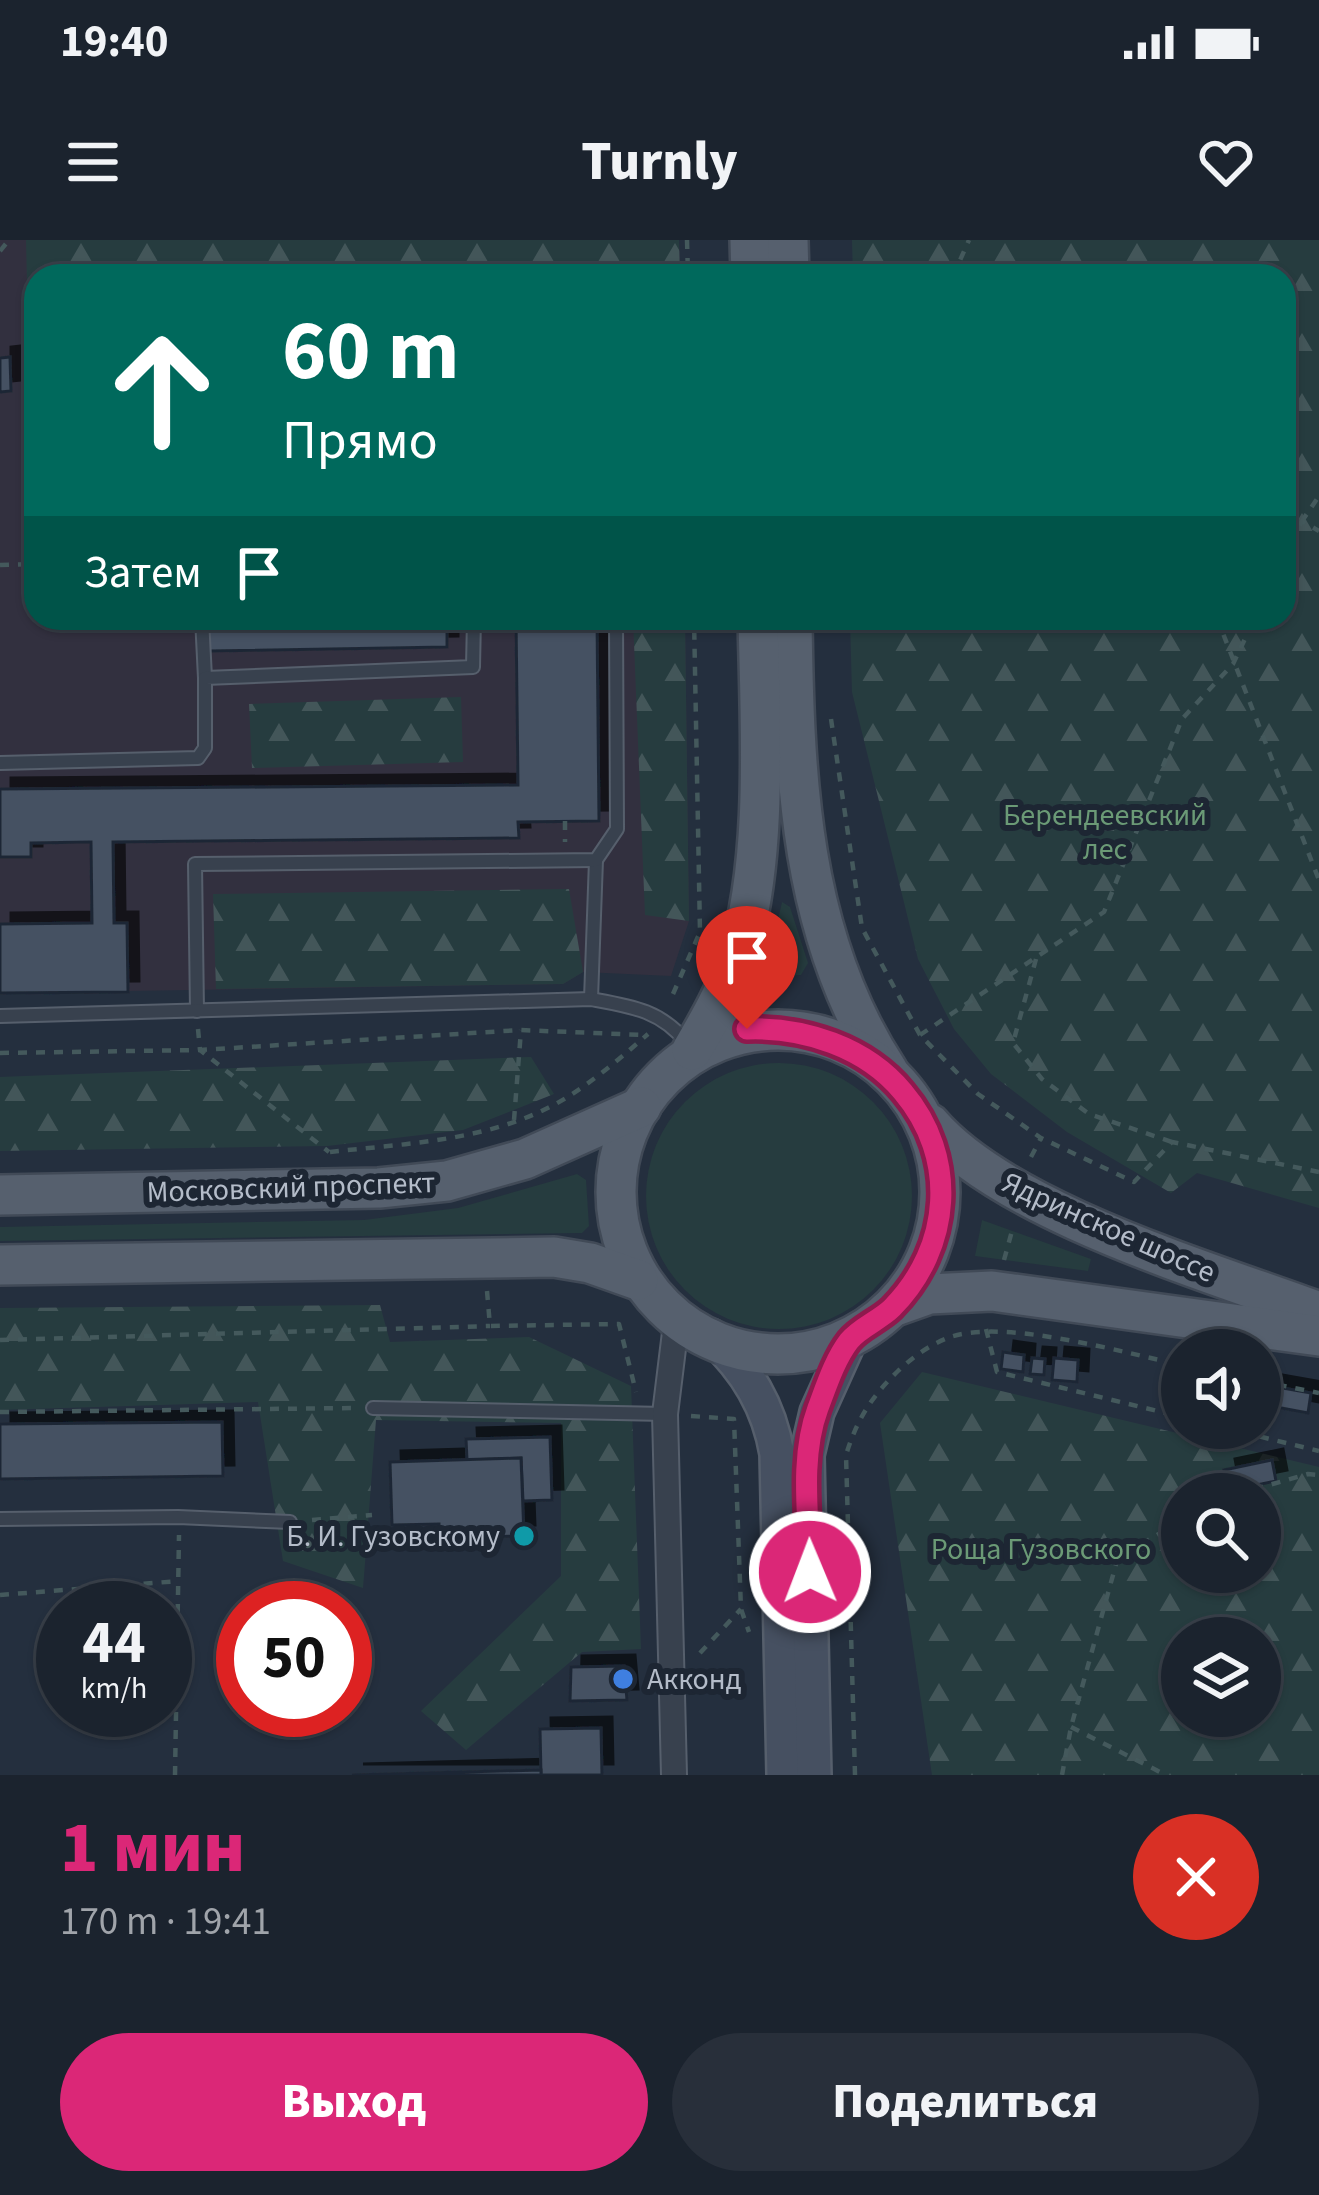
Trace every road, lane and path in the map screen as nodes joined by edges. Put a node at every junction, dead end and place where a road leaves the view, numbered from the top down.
1 (9, 240) edge
2 (0, 250) edge
3 (1319, 496) edge
4 (1296, 519) edge
5 (1302, 521) junction
6 (1319, 531) edge
7 (1296, 533) edge
8 (203, 630) edge
9 (474, 630) edge
10 (616, 630) edge
11 (694, 630) edge
12 (758, 630) edge
13 (792, 630) edge
14 (1221, 630) edge
15 (1249, 630) edge
16 (1233, 664) junction
17 (205, 678) junction
18 (830, 707) dead end
19 (0, 763) edge
20 (596, 860) junction
21 (1319, 880) edge
22 (1036, 959) junction
23 (673, 994) dead end
24 (591, 999) junction
25 (197, 1011) junction
26 (0, 1016) edge
27 (521, 1030) junction
28 (920, 1035) junction
29 (200, 1050) junction
30 (692, 1050) junction
31 (0, 1053) edge
32 (908, 1098) junction
33 (640, 1107) junction
34 (514, 1121) junction
35 (1041, 1138) junction
36 (1172, 1142) junction
37 (329, 1152) junction
38 (306, 1153) dead end
39 (1031, 1157) dead end
40 (1319, 1172) edge
41 (0, 1196) edge
42 (1012, 1231) dead end
43 (1004, 1260) dead end
44 (0, 1265) edge
45 (638, 1280) junction
46 (486, 1284) dead end
47 (895, 1306) junction
48 (1319, 1312) edge
49 (677, 1316) junction
50 (490, 1326) junction
51 (986, 1332) junction
52 (711, 1336) junction
53 (1319, 1336) edge
54 (0, 1340) edge
55 (850, 1340) junction
56 (1161, 1361) edge
57 (1281, 1385) edge
58 (1319, 1393) edge
59 (639, 1405) dead end
60 (374, 1408) joint
61 (0, 1412) edge
62 (1161, 1413) edge
63 (672, 1415) junction
64 (1281, 1442) edge
65 (1319, 1451) edge
66 (736, 1454) junction
67 (747, 1454) dead end
68 (1319, 1475) edge
69 (1281, 1482) edge
70 (372, 1515) dead end
71 (178, 1517) junction
72 (0, 1520) edge
73 (290, 1522) joint
74 (1161, 1533) edge
75 (179, 1580) junction
76 (0, 1595) edge
77 (755, 1652) dead end
78 (1071, 1727) junction
79 (176, 1775) edge
80 (674, 1775) edge
81 (784, 1775) edge
82 (814, 1775) edge
83 (855, 1775) edge
84 (1062, 1775) edge
85 (1166, 1775) edge

1 - 2 path
3 - 5 path
4 - 5 path
5 - 6 path
5 - 7 path
8 - 17 lane
9 - 17 lane
10 - 20 lane
11 - 23 path
12 - 30 main road
13 - 32 main road
14 - 16 path
15 - 16 path
16 - 21 path
16 - 22 path
17 - 19 lane
18 - 28 path
20 - 24 lane
20 - 25 lane
22 - 28 path
22 - 36 path
24 - 25 lane
24 - 30 lane
25 - 26 lane
25 - 29 path
27 - 29 path
27 - 34 path
27 - 34 path
28 - 35 path
29 - 31 path
29 - 37 path
30 - 32 main road
30 - 33 main road
32 - 47 main road
32 - 48 main road, Ядринское шоссе
33 - 41 main road, Московский проспект
33 - 45 main road
34 - 37 path
35 - 36 path
35 - 39 path
36 - 40 path
37 - 38 path
42 - 43 path
44 - 45 main road
45 - 49 main road
46 - 50 path
47 - 53 main road, Ядринское шоссе
47 - 55 main road
49 - 52 main road
49 - 63 street
50 - 54 path
50 - 59 path
51 - 56 path
51 - 62 path
51 - 83 path
52 - 55 main road
52 - 81 main road
55 - 82 main road
57 - 58 path
60 - 61 path
60 - 63 lane
63 - 66 path
63 - 80 street
64 - 65 path
66 - 67 path
66 - 77 path
68 - 69 path
70 - 73 path
71 - 72 lane
71 - 73 lane
71 - 75 path
74 - 78 path
75 - 76 path
75 - 79 path
78 - 84 path
78 - 85 path

